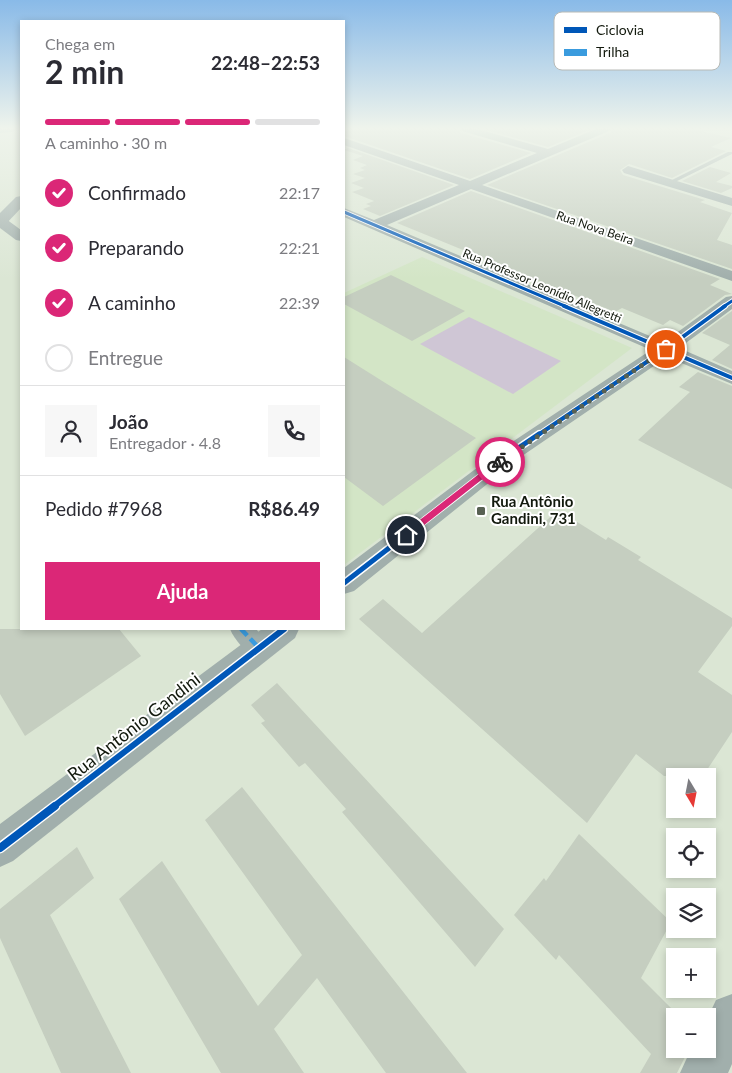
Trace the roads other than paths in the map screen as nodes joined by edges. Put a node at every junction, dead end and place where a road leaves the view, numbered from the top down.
1 (452, 179) edge
2 (483, 179) edge
3 (657, 179) edge
4 (677, 179) edge
5 (669, 183) junction
6 (469, 185) junction
7 (732, 202) edge
8 (20, 203) edge
9 (345, 212) edge
10 (0, 222) edge
11 (374, 225) junction
12 (20, 236) edge
13 (732, 276) edge
14 (732, 301) edge
15 (666, 349) junction
16 (732, 378) edge
17 (345, 582) edge
18 (262, 635) edge
19 (0, 848) edge
20 (732, 1016) edge
21 (703, 1073) edge

1 - 6 street, Rua Nova Beira
2 - 6 street
3 - 5 street
4 - 5 lane
5 - 7 street
6 - 11 street
6 - 13 street, Rua Nova Beira
8 - 10 street
9 - 11 street, Rua Professor Leonídio Allegretti
10 - 12 street
11 - 15 street, Rua Professor Leonídio Allegretti
14 - 15 street
15 - 16 street, Rua Professor Leonídio Allegretti
15 - 17 street
18 - 19 street, Rua Antônio Gandini
20 - 21 street

